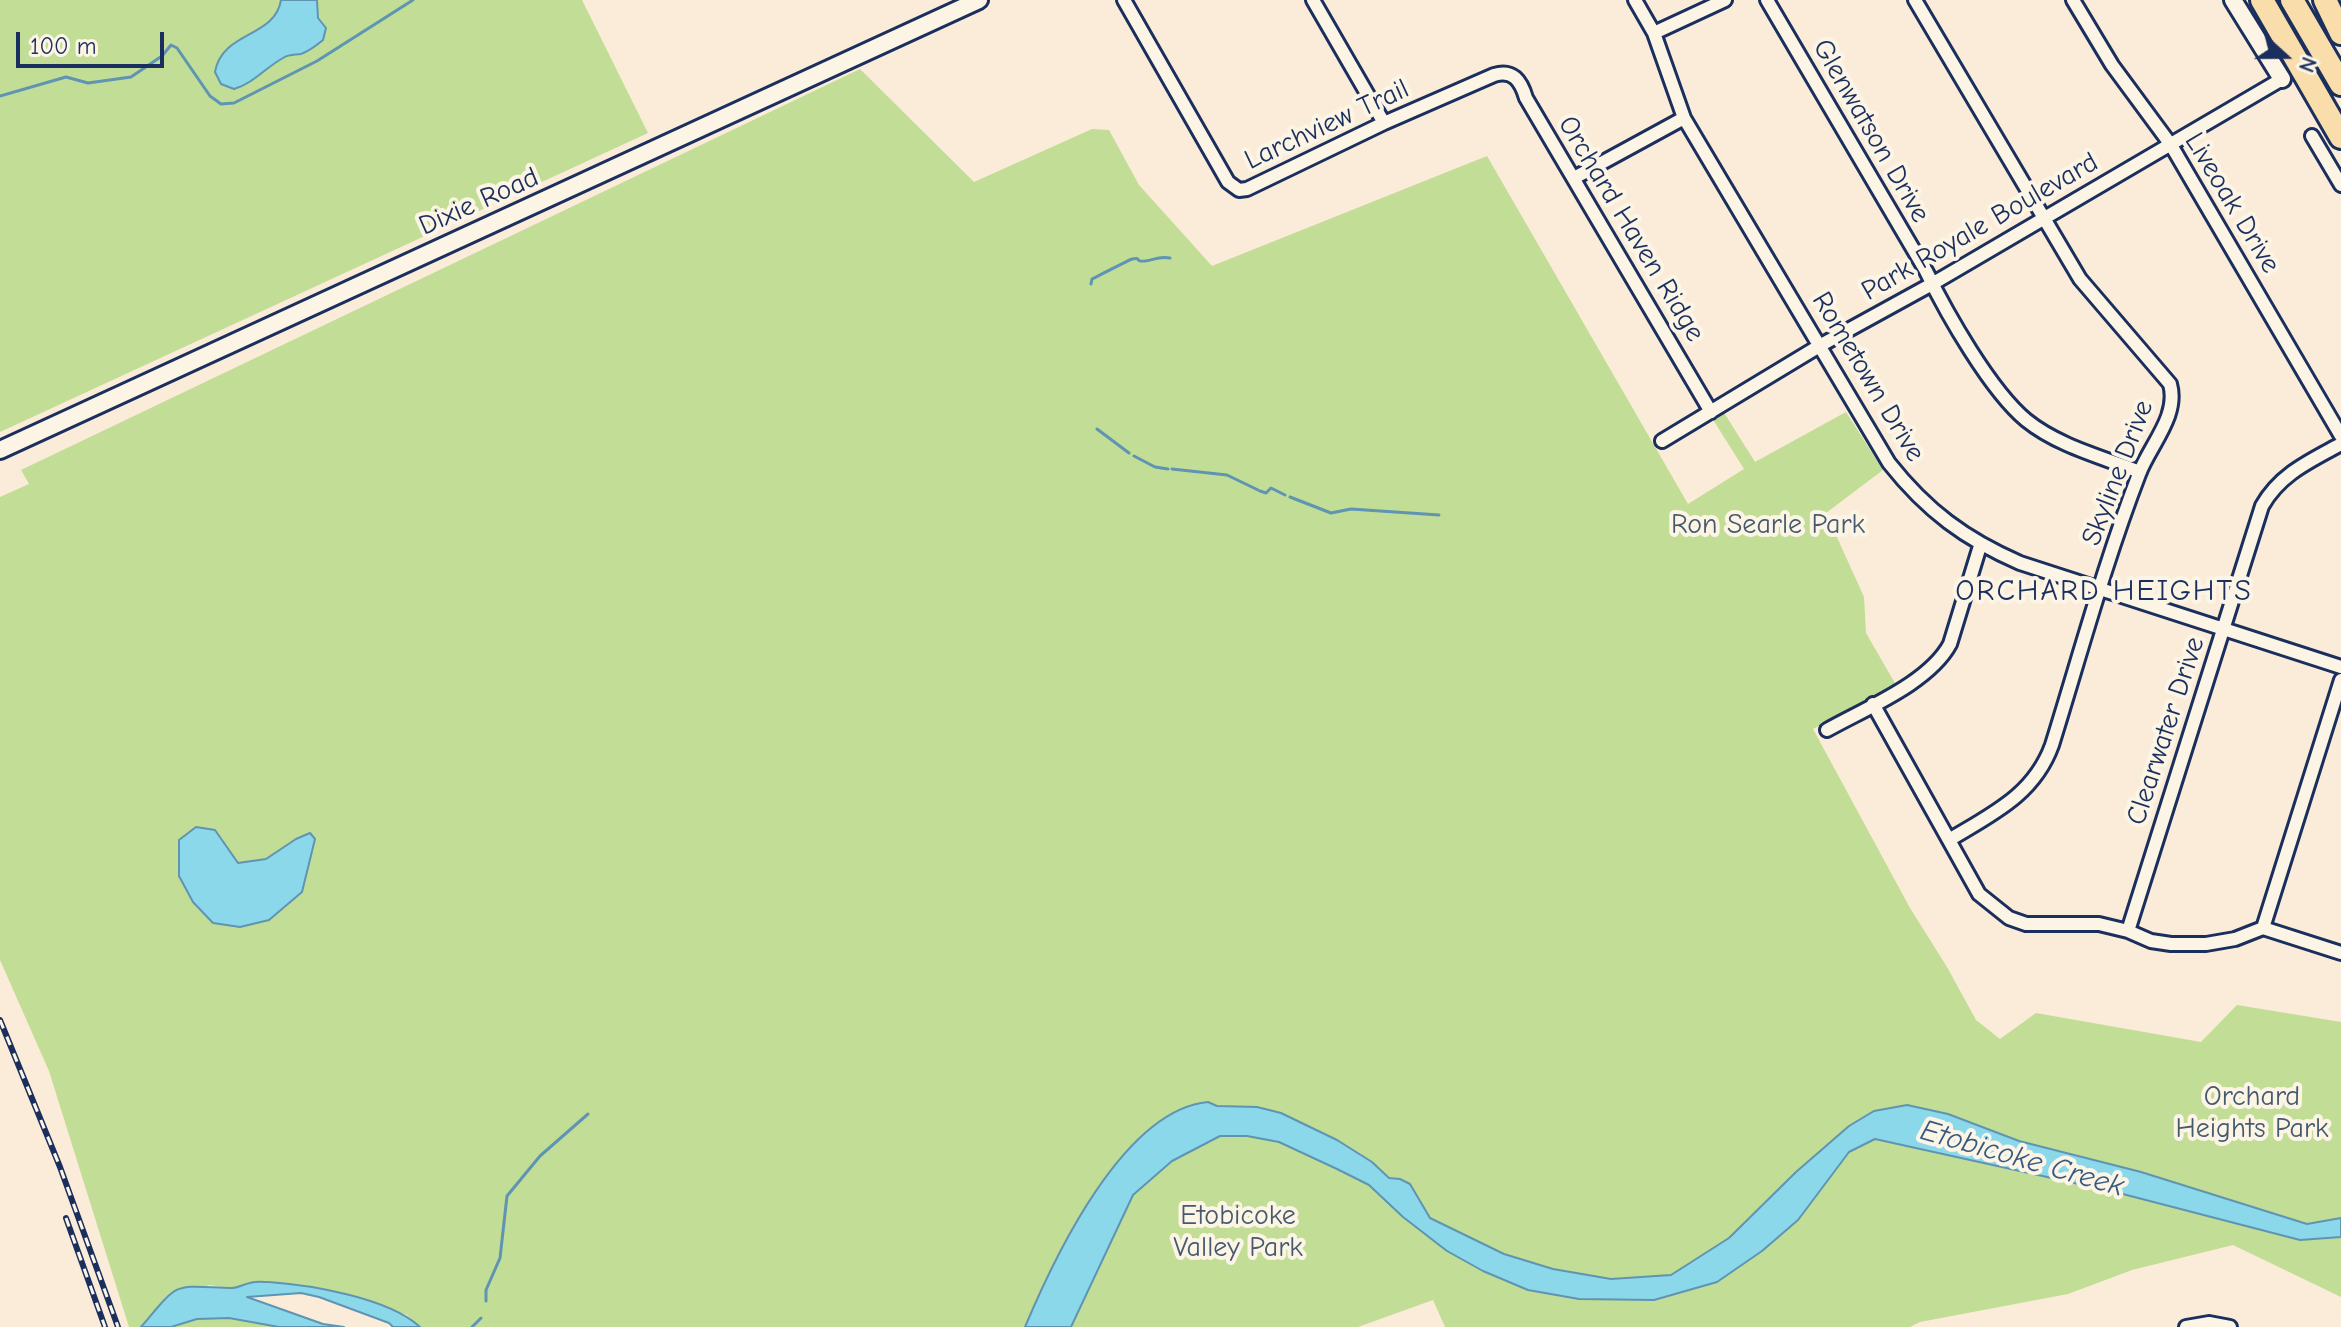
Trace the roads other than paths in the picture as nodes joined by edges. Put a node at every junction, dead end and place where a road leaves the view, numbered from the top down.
1 (979, 0) edge
2 (1124, 0) edge
3 (1313, 0) edge
4 (1635, 0) edge
5 (1725, 0) edge
6 (1767, 0) edge
7 (1915, 0) edge
8 (2073, 0) edge
9 (2233, 0) edge
10 (2248, 0) edge
11 (2262, 0) edge
12 (2292, 0) edge
13 (2325, 0) edge
14 (1654, 33) junction
15 (2341, 33) edge
16 (1508, 73) joint
17 (2305, 74) junction
18 (2282, 79) joint
19 (2341, 84) edge
20 (1684, 118) junction
21 (1384, 123) junction
22 (2312, 136) dead end
23 (2341, 137) edge
24 (2171, 145) junction
25 (1574, 178) junction
26 (2341, 185) edge
27 (2043, 217) junction
28 (1932, 284) junction
29 (1821, 345) junction
30 (1711, 412) junction
31 (2341, 436) edge
32 (1662, 441) dead end
33 (2341, 444) edge
34 (0, 450) edge
35 (2140, 472) junction
36 (1980, 546) junction
37 (2100, 590) junction
38 (2223, 628) junction
39 (2341, 667) edge
40 (2341, 680) edge
41 (1873, 704) junction
42 (1827, 730) dead end
43 (1949, 840) junction
44 (2263, 928) junction
45 (2128, 931) junction
46 (2341, 953) edge
47 (2186, 1327) edge
48 (2230, 1327) edge

1 - 34 main road, Dixie Road
2 - 21 street, Larchview Trail
3 - 21 street
4 - 14 street, Rometown Drive
5 - 14 street
6 - 28 street, Glenwatson Drive
7 - 27 street, Skyline Drive
8 - 24 street, Liveoak Drive
9 - 18 main road
10 - 17 highway
11 - 17 highway
12 - 19 highway
13 - 15 highway
14 - 20 street, Rometown Drive
16 - 21 street, Larchview Trail
16 - 25 street, Orchard Haven Ridge
17 - 23 highway
18 - 24 street, Park Royale Boulevard
20 - 25 street
20 - 29 street, Rometown Drive
22 - 26 street
24 - 27 street, Park Royale Boulevard
24 - 31 street, Liveoak Drive
25 - 30 street, Orchard Haven Ridge
27 - 28 street, Park Royale Boulevard
27 - 35 street, Skyline Drive
28 - 29 street, Park Royale Boulevard
28 - 35 street, Glenwatson Drive
29 - 30 street, Park Royale Boulevard
29 - 36 street, Rometown Drive
30 - 32 street, Park Royale Boulevard
33 - 38 street, Clearwater Drive
35 - 37 street, Skyline Drive
36 - 37 street, Rometown Drive
36 - 41 street
37 - 38 street, Rometown Drive
37 - 43 street, Skyline Drive
38 - 39 street, Rometown Drive
38 - 45 street, Clearwater Drive
40 - 44 street
41 - 42 street
41 - 43 street
43 - 45 street
44 - 45 street
44 - 46 street
47 - 48 street

